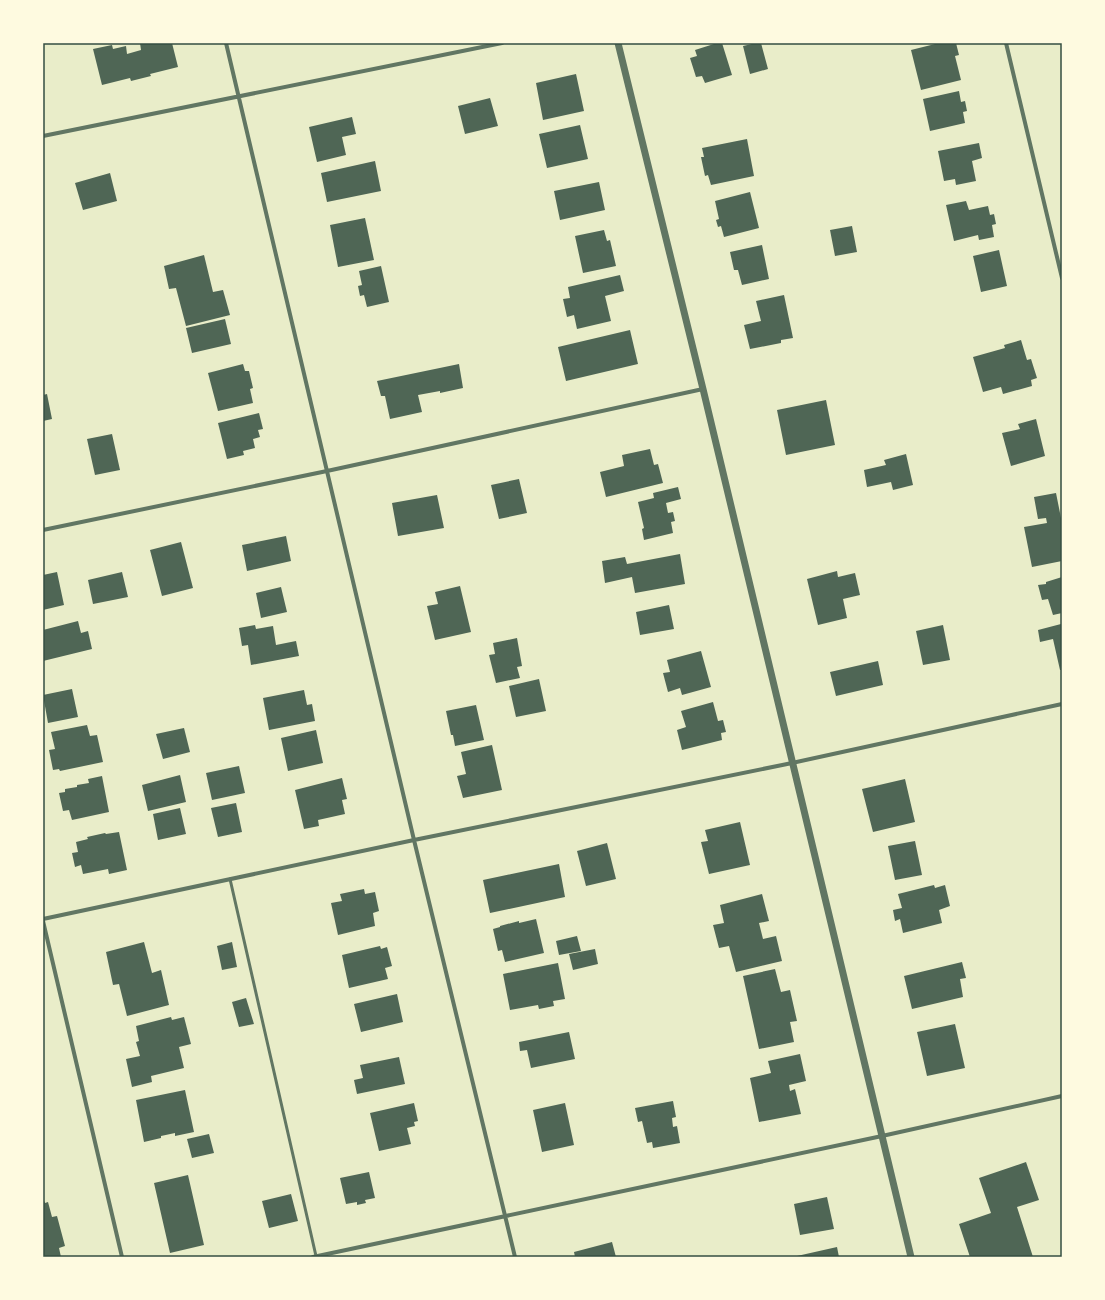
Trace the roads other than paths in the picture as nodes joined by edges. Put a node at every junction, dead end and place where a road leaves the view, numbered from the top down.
1 (226, 43) edge
2 (502, 43) edge
3 (618, 43) edge
4 (1006, 43) edge
5 (238, 97) junction
6 (43, 136) edge
7 (1062, 278) edge
8 (703, 389) junction
9 (327, 471) junction
10 (43, 530) edge
11 (1062, 704) edge
12 (792, 763) junction
13 (414, 840) junction
14 (230, 879) junction
15 (43, 920) edge
16 (1062, 1096) edge
17 (882, 1136) junction
18 (505, 1216) junction
19 (122, 1257) edge
20 (314, 1257) edge
21 (515, 1257) edge
22 (911, 1257) edge

1 - 5 street
2 - 5 street
3 - 8 street
4 - 7 street
5 - 6 street
5 - 9 street
8 - 9 street
8 - 12 street
9 - 10 street
9 - 13 street
11 - 12 street
12 - 13 street
12 - 17 street
13 - 14 street
13 - 18 street
14 - 15 street
14 - 20 lane
15 - 19 street
16 - 17 street
17 - 18 street
17 - 22 street
18 - 20 street
18 - 21 street

